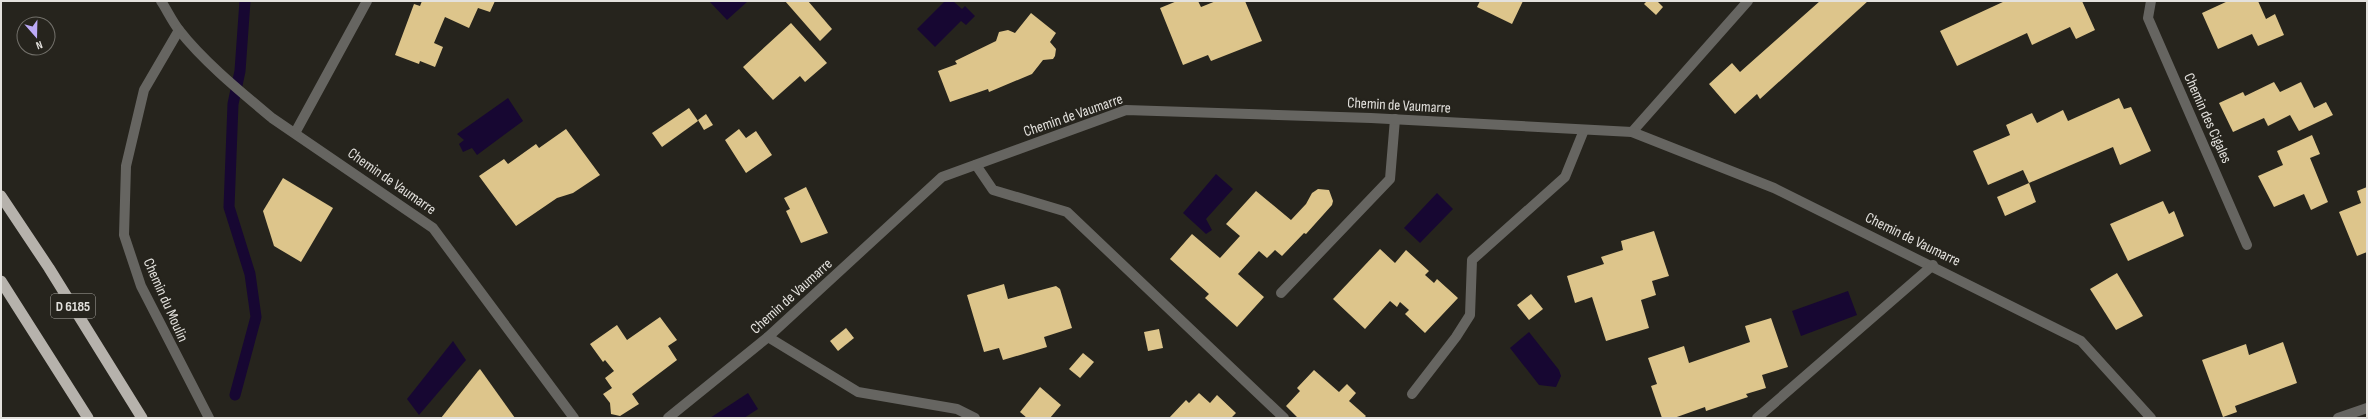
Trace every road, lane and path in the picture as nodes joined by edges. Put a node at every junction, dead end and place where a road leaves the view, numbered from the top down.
1 (161, 1) edge
2 (367, 1) edge
3 (1748, 1) edge
4 (2151, 1) edge
5 (179, 30) junction
6 (1395, 119) junction
7 (1584, 130) junction
8 (1632, 132) junction
9 (295, 133) junction
10 (976, 165) junction
11 (1, 196) edge
12 (2247, 245) dead end
13 (1933, 265) junction
14 (1, 281) edge
15 (1281, 293) dead end
16 (768, 337) junction
17 (1412, 394) dead end
18 (2367, 408) edge
19 (88, 418) edge
20 (142, 418) edge
21 (209, 418) edge
22 (574, 418) edge
23 (668, 418) edge
24 (975, 418) edge
25 (1284, 418) edge
26 (1757, 418) edge
27 (2151, 418) edge
28 (2338, 418) edge

1 - 5 street, Chemin de Vaumarre
2 - 9 street
3 - 8 street
4 - 12 street, Chemin des Cigales
5 - 9 street, Chemin de Vaumarre
5 - 21 street, Chemin du Moulin
6 - 7 street, Chemin de Vaumarre
6 - 10 street, Chemin de Vaumarre
6 - 15 street
7 - 8 street, Chemin de Vaumarre
7 - 17 street
8 - 13 street, Chemin de Vaumarre
9 - 22 street, Chemin de Vaumarre
10 - 16 street, Chemin de Vaumarre
10 - 25 street
11 - 20 highway, D 6185
13 - 26 street
13 - 27 street, Chemin de Vaumarre
14 - 19 highway, D 6185
16 - 23 street, Chemin de Vaumarre
16 - 24 street
18 - 28 street

